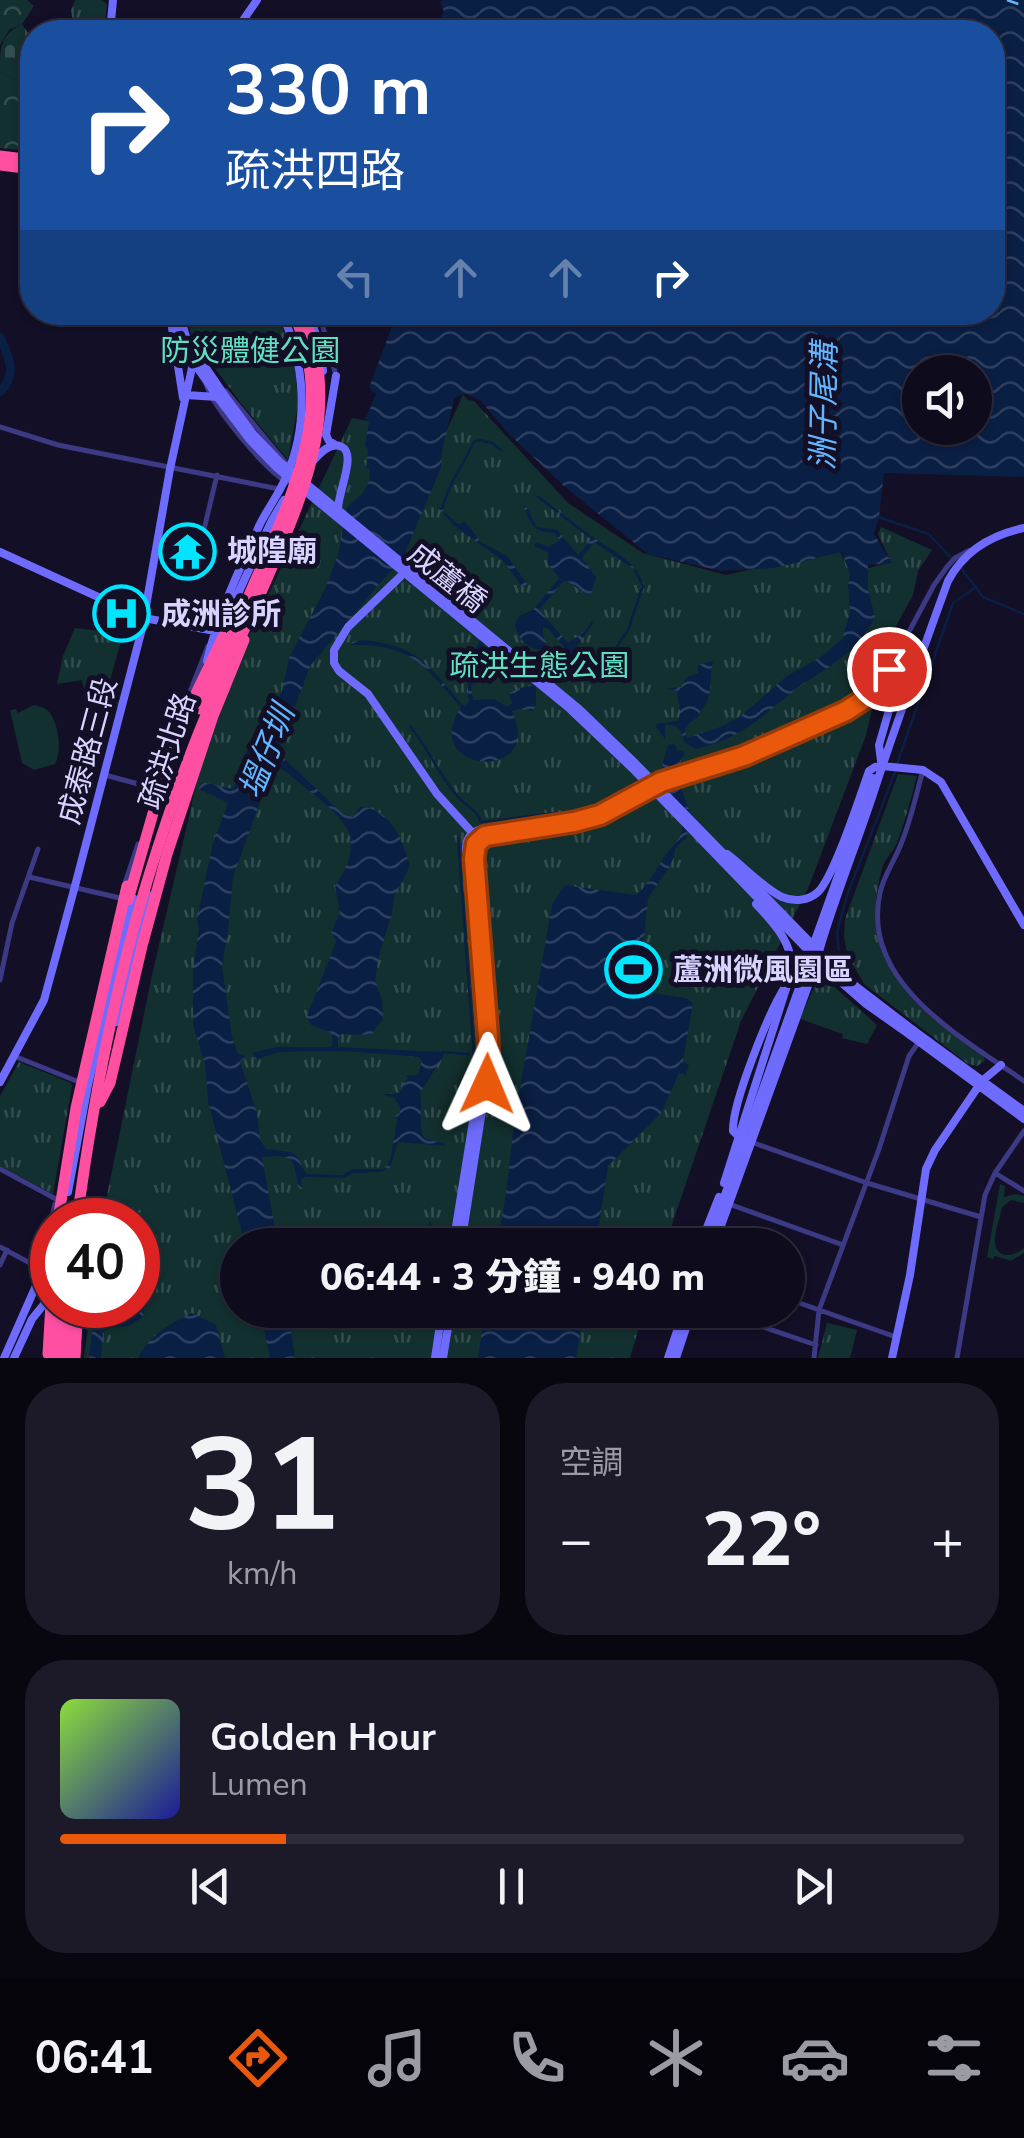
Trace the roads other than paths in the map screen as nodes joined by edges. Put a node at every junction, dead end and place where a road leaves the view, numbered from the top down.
1 (174, 325) edge
2 (180, 325) edge
3 (287, 325) edge
4 (299, 325) edge
5 (308, 325) edge
6 (310, 325) edge
7 (322, 325) edge
8 (194, 358) junction
9 (336, 376) joint
10 (208, 379) junction
11 (186, 395) junction
12 (218, 397) junction
13 (184, 408) junction
14 (0, 428) edge
15 (338, 446) junction
16 (290, 468) junction
17 (170, 469) junction
18 (300, 474) junction
19 (216, 476) junction
20 (286, 485) junction
21 (1024, 528) edge
22 (157, 545) junction
23 (0, 552) edge
24 (972, 552) junction
25 (261, 566) junction
26 (259, 598) junction
27 (144, 618) junction
28 (217, 632) junction
29 (889, 669) junction
30 (882, 766) junction
31 (923, 770) junction
32 (105, 774) junction
33 (157, 789) junction
34 (475, 836) junction
35 (698, 836) junction
36 (711, 840) junction
37 (38, 849) dead end
38 (141, 865) junction
39 (29, 877) junction
40 (75, 886) junction
41 (124, 899) junction
42 (147, 902) junction
43 (1024, 925) edge
44 (817, 946) dead end
45 (812, 963) dead end
46 (791, 978) junction
47 (0, 980) edge
48 (912, 1033) junction
49 (921, 1039) junction
50 (14, 1056) junction
51 (1001, 1065) junction
52 (1024, 1081) edge
53 (0, 1082) edge
54 (84, 1083) junction
55 (981, 1083) junction
56 (100, 1102) junction
57 (1024, 1111) edge
58 (1024, 1119) edge
59 (1024, 1132) edge
60 (747, 1141) junction
61 (0, 1169) edge
62 (995, 1174) junction
63 (866, 1183) junction
64 (1024, 1191) edge
65 (54, 1198) edge
66 (56, 1198) edge
67 (64, 1198) edge
68 (65, 1198) edge
69 (80, 1198) edge
70 (81, 1198) edge
71 (82, 1198) edge
72 (83, 1198) edge
73 (921, 1200) junction
74 (729, 1204) junction
75 (981, 1216) junction
76 (456, 1228) edge
77 (464, 1228) edge
78 (712, 1228) edge
79 (714, 1228) edge
80 (716, 1228) edge
81 (843, 1245) junction
82 (4, 1249) edge
83 (30, 1263) edge
84 (0, 1265) edge
85 (30, 1301) edge
86 (805, 1305) edge
87 (819, 1310) junction
88 (30, 1324) edge
89 (54, 1328) edge
90 (58, 1328) edge
91 (60, 1328) edge
92 (77, 1328) edge
93 (439, 1328) edge
94 (448, 1328) edge
95 (678, 1328) edge
96 (686, 1328) edge
97 (766, 1328) edge
98 (896, 1337) junction
99 (816, 1345) junction
100 (4, 1358) edge
101 (14, 1358) edge
102 (55, 1358) edge
103 (75, 1358) edge
104 (435, 1358) edge
105 (443, 1358) edge
106 (668, 1358) edge
107 (676, 1358) edge
108 (814, 1358) edge
109 (892, 1358) edge
110 (957, 1358) edge

1 - 13 street
2 - 8 street
3 - 16 street, 疏洪北路
4 - 25 highway, bridge
5 - 26 highway, bridge
6 - 18 street, 疏洪北路
7 - 9 street
8 - 10 street
8 - 11 street, 成泰路三段
9 - 15 street
10 - 12 street
10 - 16 street
11 - 12 street
11 - 13 street, 成泰路三段
12 - 20 street
12 - 35 street, 成蘆橋, bridge
12 - 36 street, 成蘆橋, bridge
13 - 17 street, 成泰路三段
14 - 17 street
15 - 18 street
15 - 34 street, bridge
16 - 18 street
16 - 20 street, 疏洪北路
17 - 19 street
17 - 22 street, 成泰路三段
18 - 20 street, 疏洪北路
19 - 20 street
19 - 22 street
20 - 28 street, 疏洪北路
21 - 24 street
22 - 27 street, 成泰路三段
23 - 27 street
24 - 29 street
24 - 30 street
25 - 41 highway, bridge
25 - 69 highway, bridge
26 - 56 highway, bridge
26 - 70 highway, bridge
27 - 28 street
27 - 32 street, 成泰路三段
28 - 33 street, 疏洪北路
28 - 38 street, 疏洪北路
28 - 42 street, 疏洪北路
29 - 30 street
29 - 34 street
30 - 31 street
30 - 36 street, bridge
30 - 44 street
31 - 43 street
31 - 51 street
32 - 33 street
32 - 40 street, 成泰路三段
33 - 41 street, 疏洪北路
34 - 76 street
34 - 77 street
35 - 46 street, bridge
35 - 48 street, 成蘆橋, bridge
36 - 48 street, 成蘆橋, bridge
37 - 39 street
38 - 54 street, 疏洪北路
38 - 67 highway
39 - 40 street
39 - 47 street
40 - 41 street
40 - 50 street, 成泰路三段
41 - 54 highway
42 - 56 street, 疏洪北路
42 - 72 highway, bridge
45 - 60 street
46 - 60 street, bridge
46 - 78 street, bridge
48 - 49 street
49 - 55 street
49 - 63 street
50 - 53 street, 成泰路三段
50 - 54 street
51 - 52 street
51 - 55 street
54 - 66 street, 疏洪北路
54 - 68 street, 疏洪北路
55 - 57 street
55 - 58 street
55 - 73 street
56 - 71 street, 疏洪北路
59 - 62 street
60 - 63 street
60 - 74 street
60 - 79 street
61 - 65 street
62 - 64 street
62 - 75 street
63 - 73 street
63 - 81 street
73 - 75 street
73 - 98 street
74 - 80 street
74 - 81 street
75 - 110 street
81 - 87 street
82 - 83 street
82 - 84 street
85 - 100 street
86 - 87 street
87 - 98 street
87 - 99 street
88 - 101 street
89 - 102 highway, bridge
90 - 102 street
91 - 102 highway, bridge
92 - 103 highway
93 - 104 street
94 - 105 street
95 - 106 street
96 - 107 street
97 - 99 street
98 - 109 street
99 - 108 street

